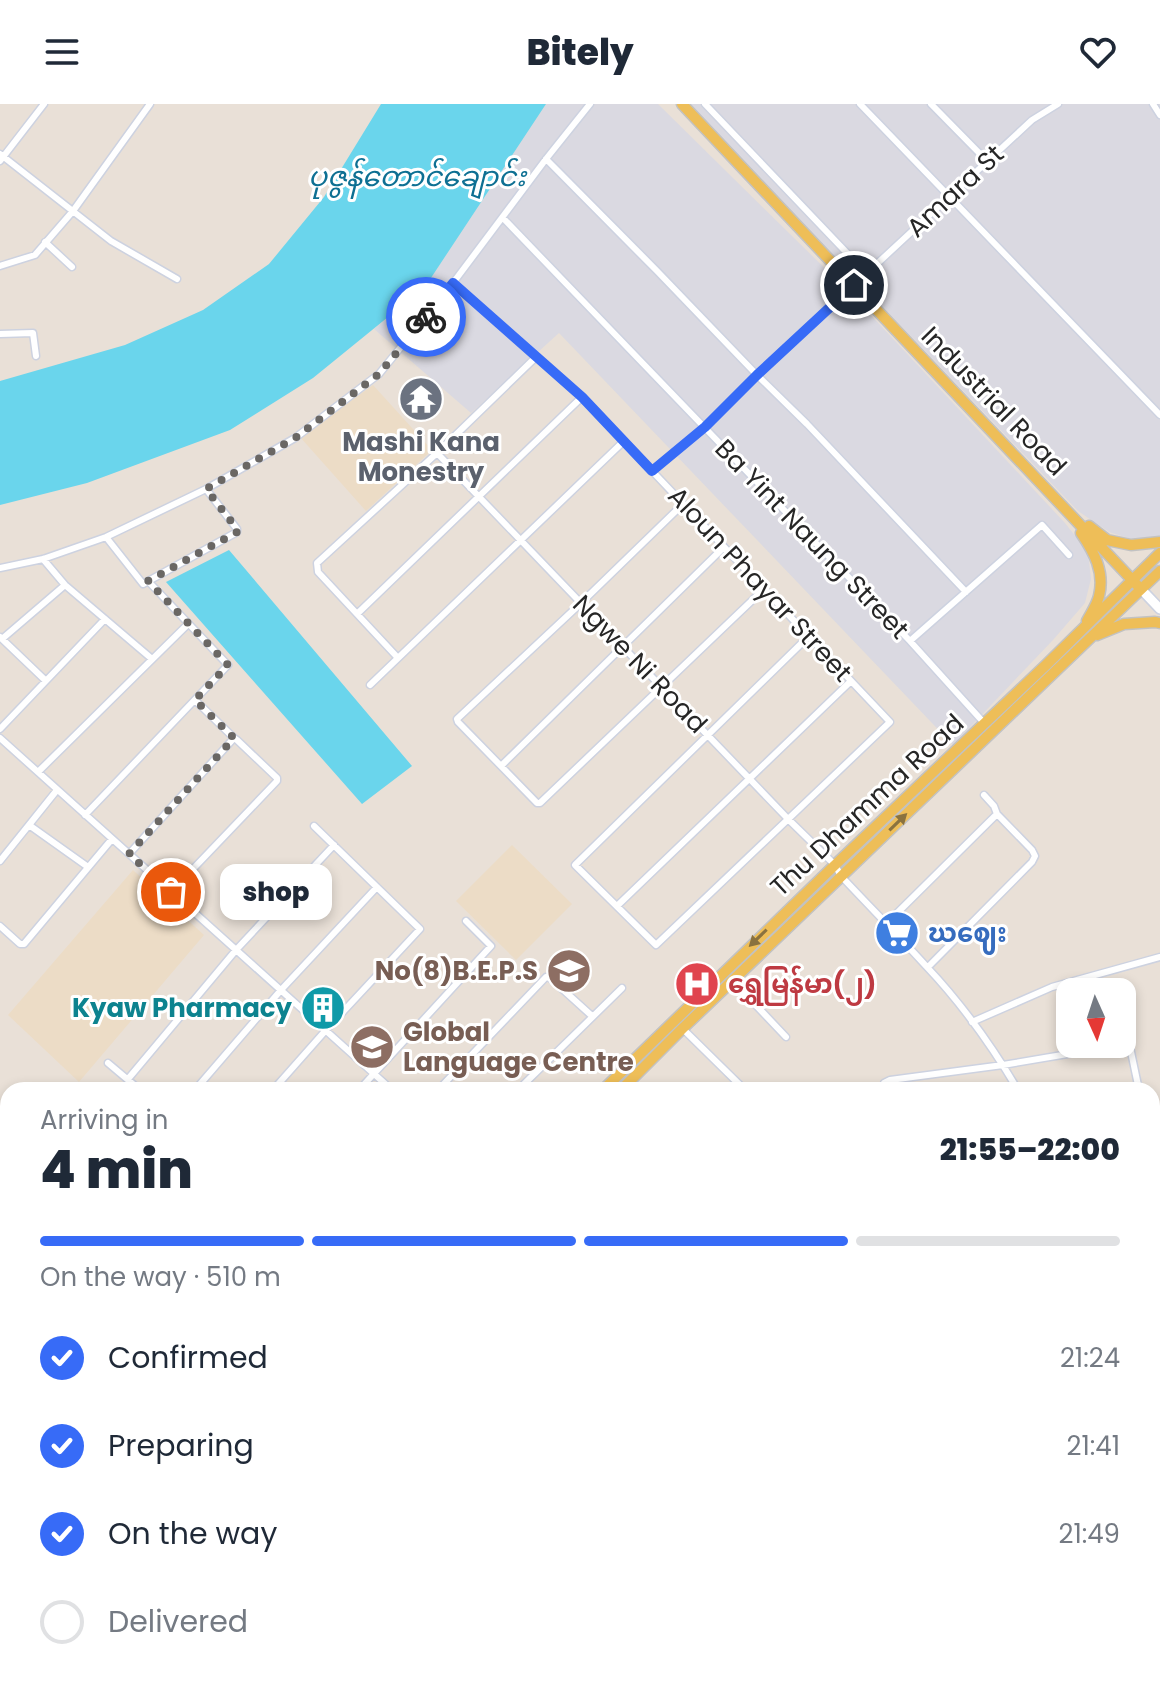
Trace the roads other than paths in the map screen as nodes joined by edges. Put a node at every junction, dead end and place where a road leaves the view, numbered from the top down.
1 (44, 104) edge
2 (150, 104) edge
3 (590, 104) edge
4 (705, 104) edge
5 (860, 104) edge
6 (931, 104) edge
7 (1058, 104) edge
8 (1153, 104) edge
9 (684, 106) edge
10 (1160, 115) edge
11 (1, 157) edge
12 (546, 159) junction
13 (987, 161) junction
14 (949, 196) junction
15 (73, 211) junction
16 (503, 218) junction
17 (45, 242) junction
18 (0, 266) edge
19 (72, 267) dead end
20 (867, 274) junction
21 (177, 279) dead end
22 (453, 283) junction
23 (854, 285) junction
24 (0, 334) edge
25 (36, 356) dead end
26 (536, 357) junction
27 (757, 375) junction
28 (582, 397) junction
29 (1160, 415) edge
30 (705, 427) junction
31 (624, 441) junction
32 (437, 453) junction
33 (652, 471) junction
34 (206, 489) junction
35 (480, 495) junction
36 (683, 504) junction
37 (1065, 507) junction
38 (106, 537) junction
39 (521, 540) junction
40 (1160, 542) edge
41 (724, 547) junction
42 (1160, 553) edge
43 (1069, 555) dead end
44 (43, 559) junction
45 (0, 568) edge
46 (1160, 571) edge
47 (1133, 580) junction
48 (148, 581) junction
49 (65, 585) junction
50 (764, 589) junction
51 (1141, 589) junction
52 (966, 592) junction
53 (580, 604) junction
54 (1160, 609) edge
55 (357, 614) junction
56 (105, 619) junction
57 (1160, 623) edge
58 (188, 624) junction
59 (1088, 632) junction
60 (809, 636) junction
61 (1, 638) edge
62 (910, 641) junction
63 (623, 645) junction
64 (398, 658) junction
65 (152, 659) junction
66 (46, 681) junction
67 (851, 681) junction
68 (370, 685) dead end
69 (662, 687) junction
70 (195, 700) junction
71 (985, 724) junction
72 (0, 729) edge
73 (709, 734) junction
74 (0, 738) edge
75 (234, 738) junction
76 (501, 766) junction
77 (38, 772) junction
78 (750, 778) junction
79 (57, 790) junction
80 (984, 795) dead end
81 (997, 814) junction
82 (85, 815) junction
83 (789, 820) junction
84 (29, 825) junction
85 (314, 826) dead end
86 (112, 839) junction
87 (334, 845) junction
88 (129, 854) junction
89 (0, 861) edge
90 (835, 865) junction
91 (88, 867) junction
92 (841, 876) junction
93 (377, 887) junction
94 (171, 892) junction
95 (617, 906) junction
96 (466, 921) dead end
97 (886, 924) junction
98 (0, 926) edge
99 (236, 950) junction
100 (1160, 957) edge
101 (928, 967) junction
102 (732, 980) junction
103 (622, 988) dead end
104 (281, 990) junction
105 (592, 1016) junction
106 (972, 1022) junction
107 (678, 1023) junction
108 (326, 1030) junction
109 (786, 1037) dead end
110 (108, 1063) dead end
111 (1003, 1065) junction
112 (373, 1073) junction
113 (128, 1079) junction
114 (131, 1082) edge
115 (202, 1082) edge
116 (280, 1082) edge
117 (366, 1082) edge
118 (383, 1082) edge
119 (446, 1082) edge
120 (526, 1082) edge
121 (612, 1082) edge
122 (628, 1082) edge
123 (737, 1082) edge
124 (888, 1082) edge
125 (1013, 1082) edge
126 (1137, 1082) edge

1 - 11 street
2 - 15 street
3 - 12 street
4 - 20 street
5 - 14 street
6 - 13 street
7 - 13 street, Amara St
8 - 10 street
9 - 23 main road, Industrial Road
11 - 15 street
12 - 16 street
12 - 27 street
13 - 14 street, Amara St
14 - 20 street, Amara St
14 - 29 street
15 - 17 street
15 - 21 street
16 - 22 street
16 - 30 street, Ba Yint Naung Street
17 - 18 street
17 - 19 street
20 - 23 street, Amara St
22 - 26 street, Aloun Phayar Street
22 - 34 street
23 - 27 street, Amara St
23 - 37 main road, Industrial Road
24 - 25 street
26 - 28 street, Aloun Phayar Street
26 - 32 street
27 - 30 street, Amara St
27 - 52 street
28 - 31 street, Aloun Phayar Street
28 - 35 street
30 - 33 street, Amara St
30 - 62 street, Ba Yint Naung Street
31 - 33 street, Aloun Phayar Street
31 - 39 street
32 - 35 street, Ngwe Ni Road
32 - 55 street
33 - 36 street, Aloun Phayar Street
34 - 38 street
34 - 48 street
35 - 39 street, Ngwe Ni Road
35 - 55 street
36 - 41 street, Aloun Phayar Street
36 - 53 street
37 - 40 main road
37 - 47 main road, Industrial Road
37 - 59 main road
38 - 44 street
38 - 48 street
39 - 53 street, Ngwe Ni Road
39 - 64 street
41 - 50 street, Aloun Phayar Street
41 - 63 street
42 - 47 main road, Thu Dhamma Road
43 - 52 street
44 - 45 street
44 - 49 street
46 - 51 main road, Thu Dhamma Road
47 - 51 main road, Industrial Road
47 - 59 main road, Thu Dhamma Road
48 - 58 street
49 - 56 street
49 - 61 street
50 - 60 street, Aloun Phayar Street
50 - 69 street
51 - 54 main road
51 - 59 main road, Thu Dhamma Road
52 - 62 street
53 - 63 street, Ngwe Ni Road
53 - 76 street
55 - 64 street
56 - 65 street
56 - 66 street
57 - 59 main road
58 - 65 street
58 - 70 street
59 - 71 main road, Thu Dhamma Road
92 -> 59 main road, Thu Dhamma Road
60 - 67 street, Aloun Phayar Street
60 - 73 street
61 - 66 street
62 - 71 street, Ba Yint Naung Street
63 - 69 street, Ngwe Ni Road
63 - 76 street
64 - 68 street
65 - 77 street
66 - 72 street
67 - 78 street
67 - 83 street, Aloun Phayar Street
69 - 73 street, Ngwe Ni Road
69 - 76 street
70 - 75 street
70 - 82 street
71 - 90 main road, Thu Dhamma Road
73 - 78 street, Ngwe Ni Road
73 - 95 street
74 - 77 street
75 - 88 street
75 - 94 street
77 - 79 street
78 - 83 street, Ngwe Ni Road
78 - 95 street
79 - 82 street
79 - 84 street
80 - 81 street
81 - 97 street
81 - 101 street
82 - 86 street
83 - 90 street, Ngwe Ni Road
83 - 95 street
84 - 89 street
84 - 91 street
85 - 87 street
86 - 88 street
86 - 91 street
87 - 93 street
87 - 99 street
88 - 94 street
90 - 92 street, Ngwe Ni Road
90 -> 107 main road, Thu Dhamma Road
91 - 98 street
92 - 97 street, Ngwe Ni Road
92 - 102 main road, Thu Dhamma Road
93 - 104 street
93 - 108 street
94 - 99 street
96 - 112 street
97 - 101 street, Ngwe Ni Road
99 - 104 street
99 - 113 street
100 - 106 street
101 - 106 street, Ngwe Ni Road
102 - 107 main road, Thu Dhamma Road
102 - 109 street
103 - 105 street
104 - 108 street
104 - 115 street
105 - 119 street
105 - 120 street
106 - 111 street, Ngwe Ni Road
107 - 121 main road, Thu Dhamma Road
107 - 122 main road, Thu Dhamma Road
107 - 123 street
108 - 112 street
108 - 116 street
110 - 113 street
111 - 124 street
111 - 125 street, Ngwe Ni Road
111 - 126 street
112 - 117 street
112 - 118 street
113 - 114 street

